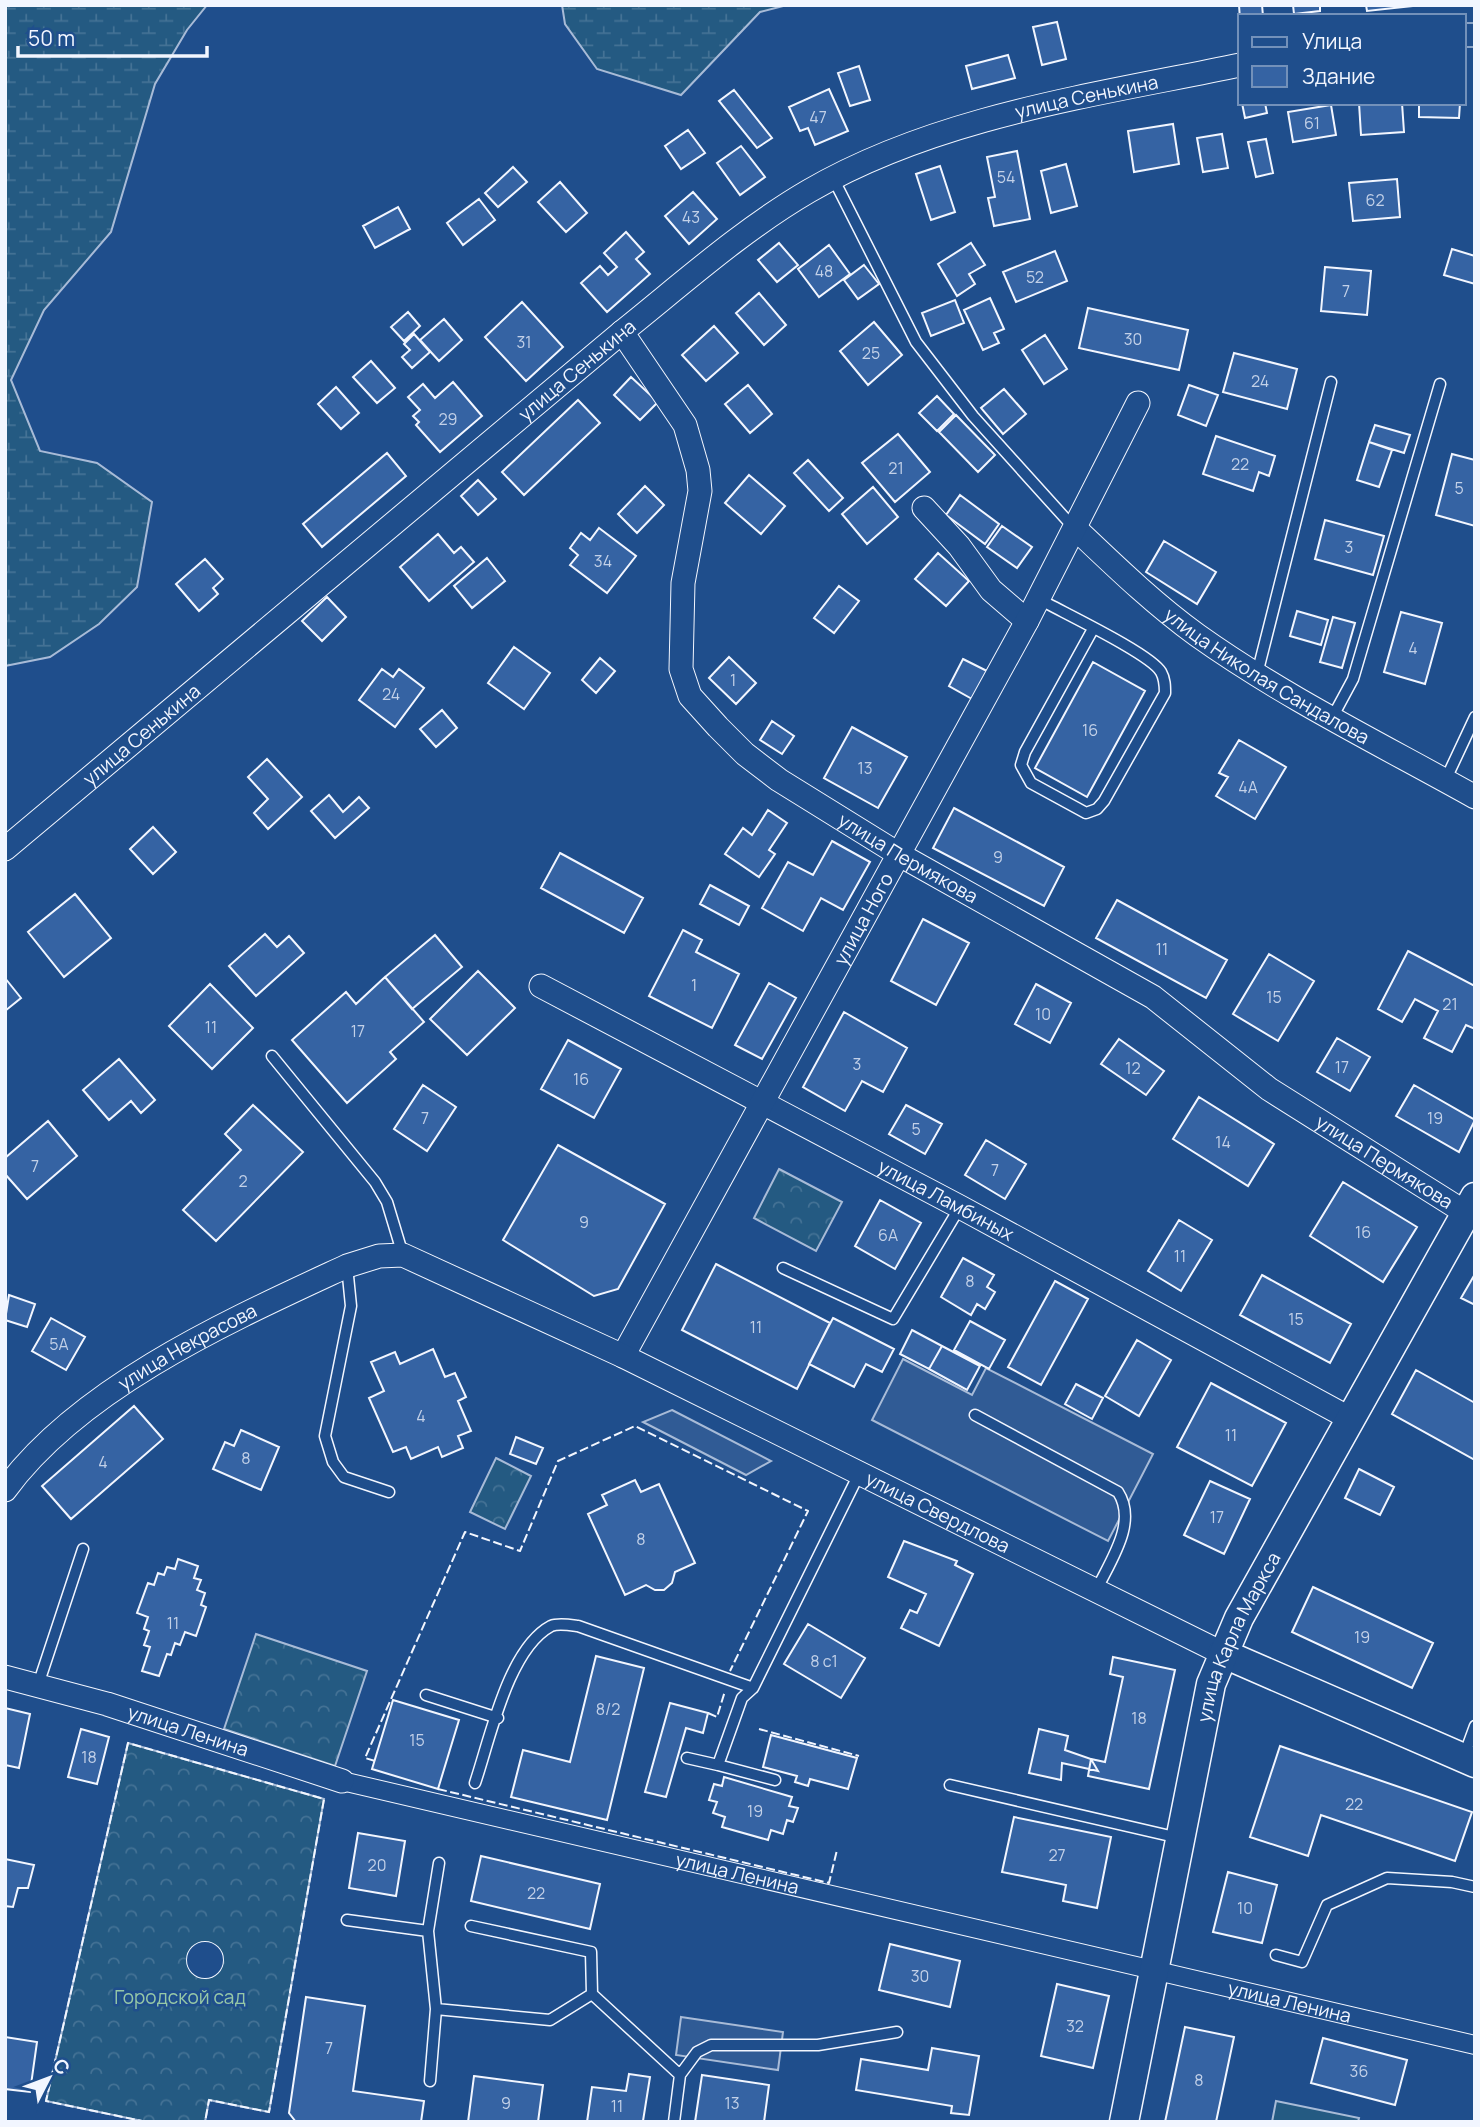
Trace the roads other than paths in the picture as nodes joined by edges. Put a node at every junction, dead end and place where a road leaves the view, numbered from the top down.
1 (1238, 65) edge
2 (833, 178) junction
3 (622, 332) junction
4 (1331, 382) dead end
5 (1440, 384) dead end
6 (1138, 404) dead end
7 (923, 508) dead end
8 (1076, 529) junction
9 (1038, 599) junction
10 (1027, 621) junction
11 (1093, 629) junction
12 (1257, 674) junction
13 (1475, 717) edge
14 (1332, 718) junction
15 (1445, 780) junction
16 (1475, 797) edge
17 (5, 849) edge
18 (900, 855) junction
19 (541, 986) dead end
20 (272, 1056) dead end
21 (764, 1103) junction
22 (1470, 1205) edge
23 (960, 1206) junction
24 (403, 1255) junction
25 (347, 1266) junction
26 (783, 1268) dead end
27 (623, 1356) junction
28 (975, 1415) dead end
29 (1349, 1418) junction
30 (859, 1474) junction
31 (5, 1490) edge
32 (389, 1492) dead end
33 (83, 1549) dead end
34 (1096, 1591) junction
35 (1222, 1653) junction
36 (5, 1677) edge
37 (38, 1685) junction
38 (753, 1688) junction
39 (426, 1696) dead end
40 (498, 1717) junction
41 (1475, 1726) edge
42 (687, 1758) dead end
43 (1469, 1761) edge
44 (718, 1765) junction
45 (775, 1780) dead end
46 (342, 1781) joint
47 (475, 1783) dead end
48 (950, 1785) dead end
49 (1179, 1838) junction
50 (439, 1863) dead end
51 (1475, 1887) edge
52 (347, 1920) dead end
53 (471, 1926) dead end
54 (428, 1931) junction
55 (1276, 1955) dead end
56 (1153, 1970) junction
57 (592, 1994) junction
58 (436, 2009) junction
59 (897, 2032) dead end
60 (1475, 2045) edge
61 (680, 2075) junction
62 (430, 2081) dead end
63 (674, 2122) edge
64 (1124, 2122) edge

1 - 2 street, улица Сенькина
2 - 3 street, улица Сенькина
2 - 8 lane
3 - 17 street, улица Сенькина
3 - 18 street, улица Пермякова
4 - 12 lane
5 - 14 lane
6 - 8 street, улица Ного
7 - 10 street
8 - 9 street, улица Ного
8 - 12 street, улица Николая Сандалова
9 - 10 street, улица Ного
9 - 11 lane
10 - 18 street, улица Ного
11 - 11 lane
12 - 14 street, улица Николая Сандалова
13 - 15 lane
14 - 15 street, улица Николая Сандалова
15 - 16 street, улица Николая Сандалова
18 - 21 street, улица Ного
18 - 22 street, улица Пермякова
19 - 21 street, улица Ламбиных
20 - 24 lane
21 - 23 street, улица Ламбиных
21 - 27 street, улица Ного
22 - 29 street, улица Карла Маркса
23 - 26 lane
23 - 29 street, улица Ламбиных
24 - 25 street, улица Некрасова
24 - 27 street, улица Свердлова
25 - 31 street, улица Некрасова
25 - 32 lane
27 - 30 street, улица Свердлова
28 - 34 lane
29 - 35 street, улица Карла Маркса
30 - 34 street, улица Свердлова
30 - 38 lane
33 - 37 lane
34 - 35 street, улица Свердлова
35 - 43 street, улица Свердлова
35 - 49 street, улица Карла Маркса
36 - 37 street, улица Ленина
37 - 46 street, улица Ленина
38 - 40 lane
38 - 44 lane
39 - 40 lane
40 - 47 lane
41 - 43 lane
42 - 44 lane
44 - 45 lane
46 - 56 street, улица Ленина
48 - 49 lane
49 - 56 street, улица Карла Маркса
50 - 54 lane
51 - 55 lane
52 - 54 lane
53 - 57 lane
54 - 58 lane
56 - 60 street, улица Ленина
56 - 64 street, улица Карла Маркса
57 - 58 lane
57 - 61 lane
58 - 62 lane
59 - 61 lane
61 - 63 lane

